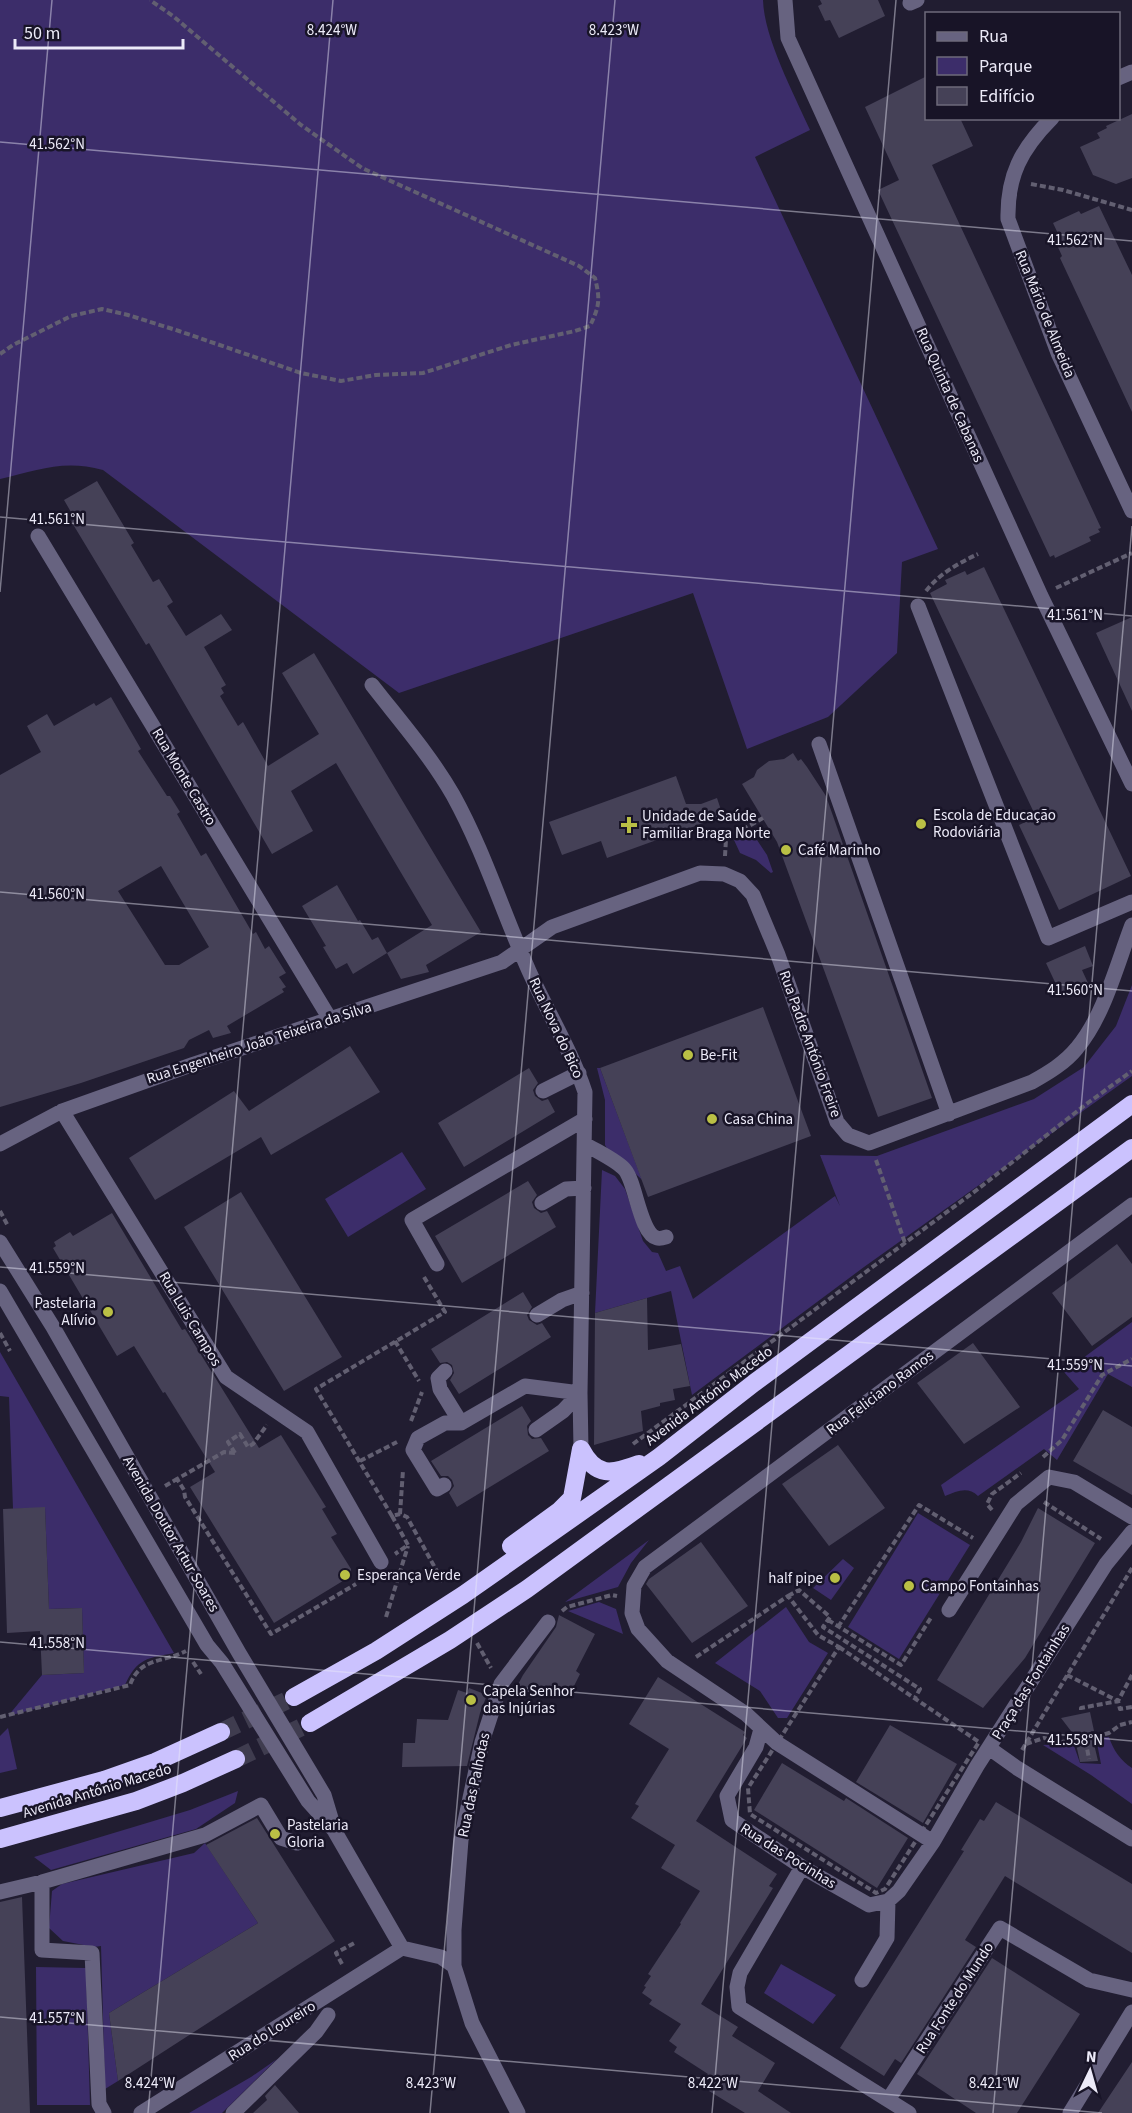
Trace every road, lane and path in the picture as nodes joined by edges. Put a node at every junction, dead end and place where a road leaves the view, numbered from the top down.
1 (150, 0) edge
2 (784, 0) edge
3 (1050, 120) edge
4 (1012, 180) junction
5 (1132, 210) edge
6 (0, 354) edge
7 (1132, 511) edge
8 (38, 536) dead end
9 (1132, 553) edge
10 (978, 554) dead end
11 (1041, 596) junction
12 (919, 602) joint
13 (372, 685) dead end
14 (819, 744) dead end
15 (1132, 784) edge
16 (763, 818) dead end
17 (725, 858) dead end
18 (1132, 902) edge
19 (1132, 925) edge
20 (520, 950) junction
21 (330, 1019) junction
22 (1132, 1071) edge
23 (579, 1073) junction
24 (543, 1090) dead end
25 (1132, 1104) edge
26 (62, 1111) junction
27 (949, 1114) junction
28 (585, 1119) junction
29 (869, 1143) junction
30 (0, 1144) edge
31 (585, 1144) junction
32 (1132, 1148) edge
33 (584, 1188) junction
34 (542, 1203) dead end
35 (1132, 1205) edge
36 (666, 1238) dead end
37 (0, 1242) edge
38 (904, 1243) junction
39 (437, 1264) dead end
40 (0, 1291) edge
41 (582, 1293) junction
42 (445, 1312) dead end
43 (537, 1315) dead end
44 (0, 1333) edge
45 (10, 1351) dead end
46 (1132, 1359) edge
47 (445, 1371) dead end
48 (580, 1393) junction
49 (461, 1423) junction
50 (536, 1430) dead end
51 (405, 1438) dead end
52 (253, 1444) dead end
53 (629, 1446) dead end
54 (581, 1449) junction
55 (659, 1457) junction
56 (1044, 1457) dead end
57 (360, 1461) junction
58 (177, 1479) junction
59 (444, 1485) dead end
60 (162, 1488) dead end
61 (999, 1503) dead end
62 (996, 1514) dead end
63 (407, 1516) dead end
64 (1132, 1517) edge
65 (1069, 1518) dead end
66 (1132, 1532) edge
67 (1101, 1539) dead end
68 (978, 1542) dead end
69 (1126, 1544) edge
70 (408, 1545) dead end
71 (381, 1562) dead end
72 (1132, 1568) edge
73 (356, 1584) dead end
74 (476, 1586) junction
75 (621, 1596) dead end
76 (788, 1596) junction
77 (943, 1609) joint
78 (386, 1617) dead end
79 (828, 1620) junction
80 (549, 1622) joint
81 (838, 1627) junction
82 (838, 1647) junction
83 (186, 1651) dead end
84 (696, 1657) dead end
85 (193, 1662) dead end
86 (201, 1674) dead end
87 (1067, 1675) junction
88 (1132, 1675) edge
89 (294, 1697) tunnel mouth
90 (915, 1698) junction
91 (1118, 1701) junction
92 (1132, 1707) edge
93 (1081, 1710) dead end
94 (0, 1717) edge
95 (1132, 1722) edge
96 (310, 1723) tunnel mouth
97 (761, 1729) junction
98 (222, 1732) tunnel mouth
99 (1084, 1732) dead end
100 (1086, 1738) junction
101 (777, 1743) junction
102 (1025, 1744) junction
103 (989, 1748) junction
104 (1022, 1750) dead end
105 (1089, 1759) dead end
106 (236, 1760) tunnel mouth
107 (0, 1808) edge
108 (334, 1830) junction
109 (0, 1839) edge
110 (927, 1839) junction
111 (1132, 1839) edge
112 (297, 1843) dead end
113 (802, 1868) junction
114 (42, 1882) junction
115 (0, 1892) edge
116 (888, 1901) junction
117 (356, 1942) dead end
118 (402, 1948) junction
119 (336, 1953) dead end
120 (454, 1966) junction
121 (862, 1980) dead end
122 (1132, 1990) edge
123 (1132, 2012) edge
124 (328, 2014) dead end
125 (888, 2100) junction
126 (104, 2113) edge
127 (141, 2113) edge
128 (234, 2113) edge
129 (518, 2113) edge
130 (909, 2113) edge
131 (1070, 2113) edge

1 - 6 path
2 - 11 street, Rua Quinta de Cabanas
3 - 4 street, Rua Mário de Almeida
4 - 5 path
4 - 7 street, Rua Mário de Almeida
8 - 21 street, Rua Monte Castro
9 - 11 path
10 - 12 path
11 - 15 street, Rua Quinta de Cabanas
12 - 18 street
13 - 20 street, Rua Nova do Bico
14 - 27 street
16 - 17 path
19 - 27 street
20 - 21 street, Rua Engenheiro João Teixeira da Silva
20 - 23 street, Rua Nova do Bico
20 - 29 street, Rua Padre António Freire
21 - 26 street, Rua Engenheiro João Teixeira da Silva
22 - 38 path
23 - 24 street
23 - 28 street, Rua Nova do Bico
25 - 55 highway, Avenida António Macedo
26 - 30 street, Rua Engenheiro João Teixeira da Silva
26 - 71 street, Rua Luis Campos
27 - 29 street
28 - 31 street, Rua Nova do Bico
28 - 39 street
29 - 38 path
31 - 33 street, Rua Nova do Bico
31 - 36 street
32 - 96 highway
33 - 34 street
33 - 41 street, Rua Nova do Bico
35 - 97 street, Rua Feliciano Ramos
37 - 108 street, Avenida Doutor Artur Soares
38 - 53 path
40 - 108 street, Avenida Doutor Artur Soares
41 - 43 street
41 - 48 street, Rua Nova do Bico
42 - 57 path
44 - 45 path
46 - 56 path
47 - 49 street
48 - 49 street
48 - 50 street
48 - 54 street, Rua Nova do Bico
49 - 59 street
51 - 57 path
52 - 58 path
54 - 55 highway
54 - 74 highway
55 - 74 highway, Avenida António Macedo
57 - 63 path
58 - 60 path
58 - 73 path
61 - 62 path
64 - 77 street
65 - 67 path
66 - 69 street, Praça das Fontainhas
68 - 81 path
69 - 103 street, Praça das Fontainhas
70 - 78 path
72 - 87 path
74 - 89 highway, Avenida António Macedo
75 - 80 path
76 - 79 path
76 - 82 path
76 - 84 path
77 - 81 path
79 - 81 path
79 - 90 path
80 - 120 street, Rua das Palhotas
82 - 90 path
82 - 101 path
83 - 94 path
85 - 86 path
87 - 91 path
87 - 102 path
88 - 91 path
90 - 110 path
91 - 92 path
91 - 93 path
95 - 100 path
97 - 101 street
97 - 113 street, Rua das Pocinhas
98 - 107 highway, Avenida António Macedo
99 - 100 path
100 - 102 path
100 - 105 path
101 - 110 street
101 - 110 path
102 - 104 path
103 - 110 street
103 - 111 street, Praça das Fontainhas
106 - 109 highway, Avenida António Macedo
108 - 118 street, Avenida Doutor Artur Soares
110 - 116 street
112 - 114 street
113 - 116 street, Rua das Pocinhas
113 - 125 street
114 - 115 street
114 - 126 street
116 - 121 street
117 - 119 path
118 - 120 street
118 - 127 street, Rua do Loureiro
120 - 129 street
122 - 125 street, Rua Fonte do Mundo
123 - 131 street
124 - 128 street
125 - 130 street

